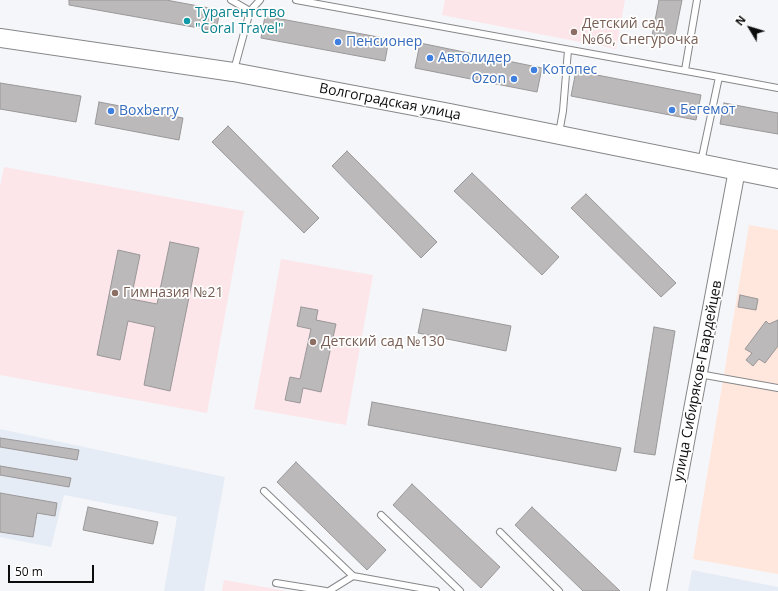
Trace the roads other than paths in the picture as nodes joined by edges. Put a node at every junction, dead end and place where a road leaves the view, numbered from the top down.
1 (231, 0) edge
2 (260, 0) edge
3 (296, 0) edge
4 (697, 0) edge
5 (250, 11) junction
6 (0, 38) edge
7 (568, 50) junction
8 (685, 70) junction
9 (233, 72) junction
10 (719, 77) junction
11 (778, 88) edge
12 (559, 135) junction
13 (701, 164) junction
14 (737, 170) junction
15 (778, 178) edge
16 (699, 374) junction
17 (778, 388) edge
18 (264, 491) dead end
19 (381, 515) dead end
20 (500, 532) dead end
21 (353, 576) junction
22 (276, 583) dead end
23 (328, 591) edge
24 (436, 591) edge
25 (460, 591) edge
26 (559, 591) edge
27 (658, 591) edge

1 - 5 lane
2 - 5 lane
3 - 7 lane
4 - 8 lane
5 - 9 lane
6 - 9 main road, Волгоградская улица
7 - 8 lane
7 - 12 lane
8 - 10 lane
9 - 12 main road, Волгоградская улица
10 - 11 lane
10 - 13 lane
12 - 13 main road, Волгоградская улица
13 - 14 main road, Волгоградская улица
14 - 15 main road, Волгоградская улица
14 - 16 street, улица Сибиряков-Гвардейцев
16 - 17 lane
16 - 27 street, улица Сибиряков-Гвардейцев
18 - 21 lane
19 - 25 lane
20 - 26 lane
21 - 23 lane
21 - 24 lane
22 - 23 lane

